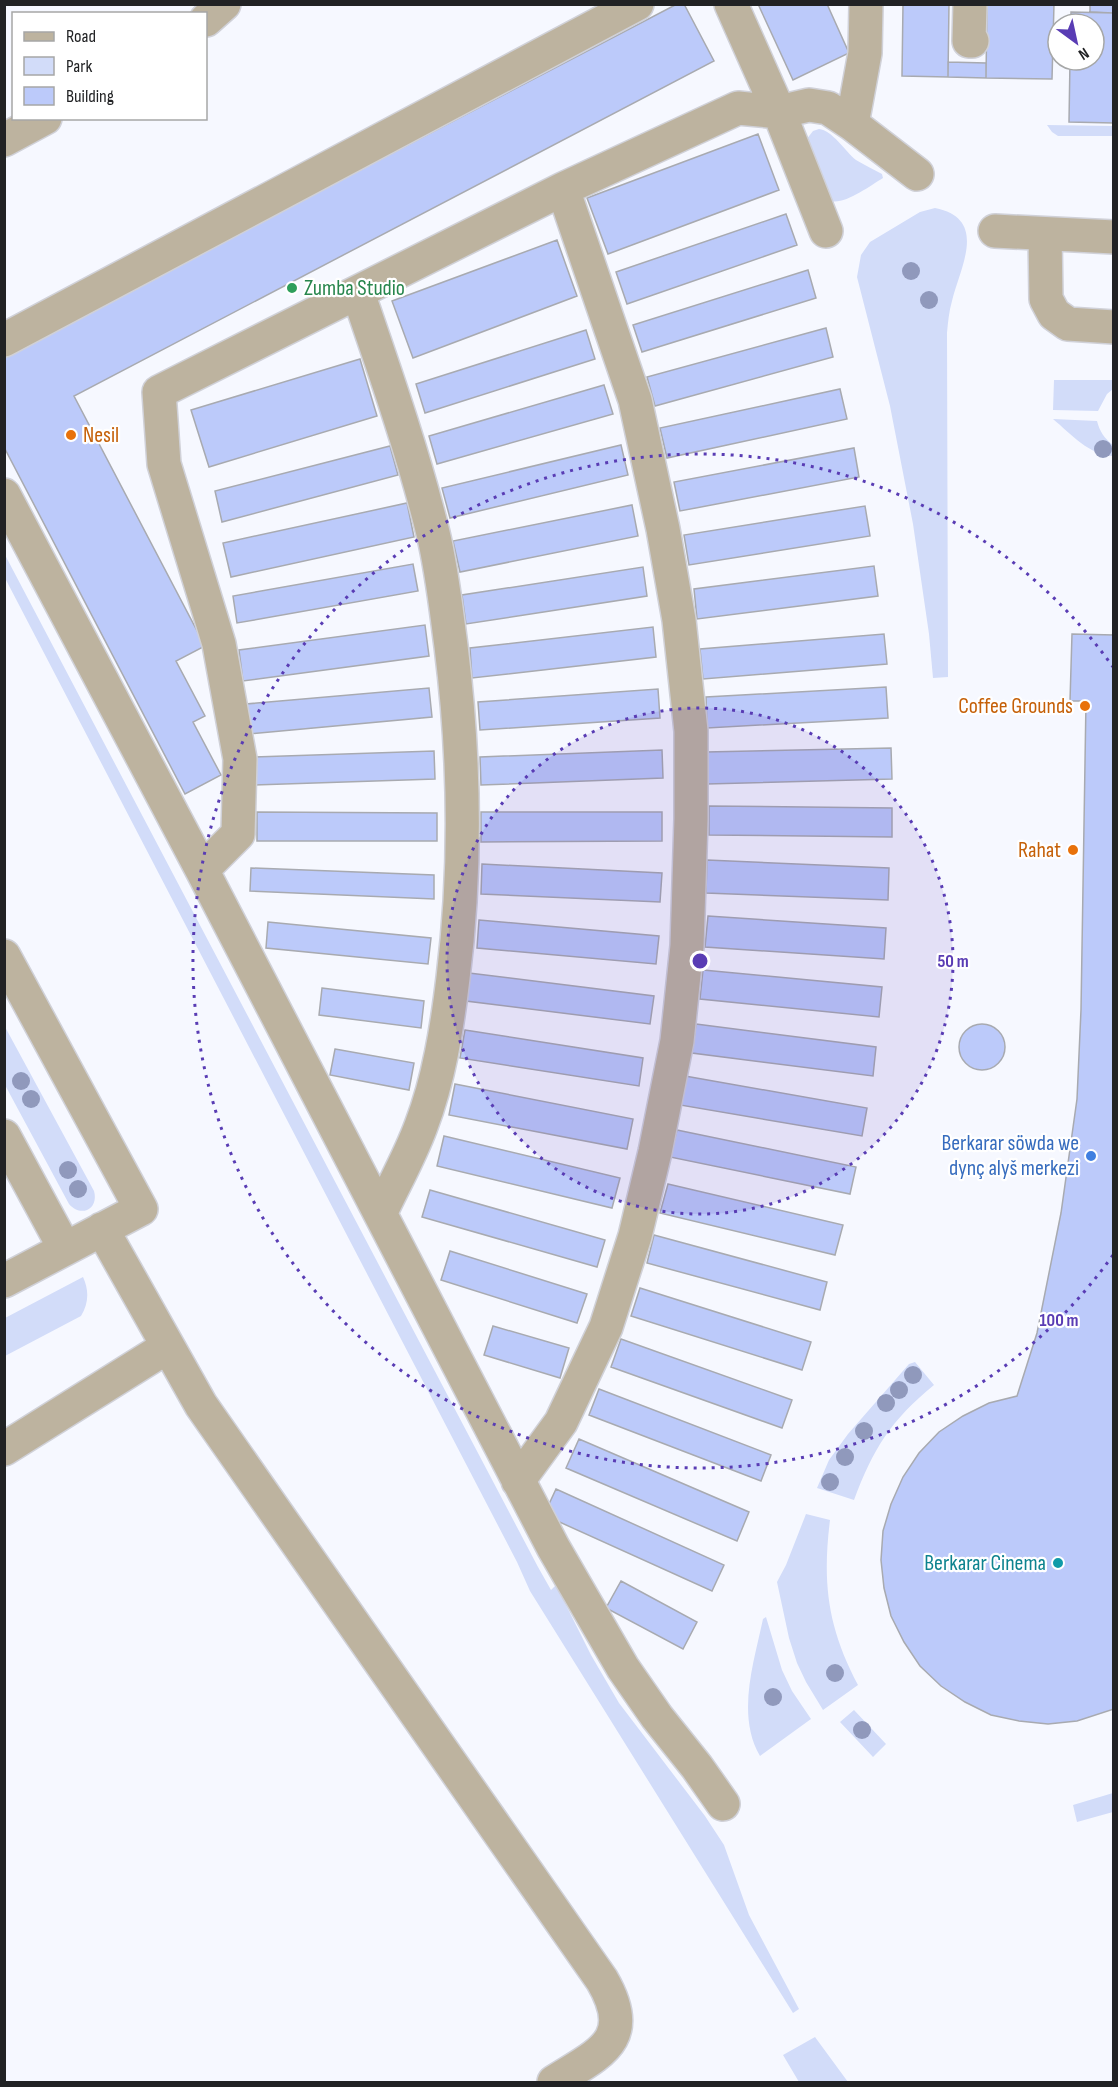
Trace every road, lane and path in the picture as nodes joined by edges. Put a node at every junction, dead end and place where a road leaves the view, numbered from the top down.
1 (224, 4) edge
2 (637, 4) edge
3 (731, 4) edge
4 (866, 4) edge
5 (970, 4) edge
6 (207, 19) edge
7 (972, 41) dead end
8 (779, 112) junction
9 (41, 120) edge
10 (852, 124) junction
11 (4, 140) edge
12 (917, 174) dead end
13 (563, 189) junction
14 (826, 231) dead end
15 (995, 231) dead end
16 (1045, 234) junction
17 (1113, 237) edge
18 (358, 293) junction
19 (1113, 327) edge
20 (4, 340) edge
21 (4, 495) edge
22 (202, 870) junction
23 (4, 956) edge
24 (4, 1136) edge
25 (381, 1212) junction
26 (102, 1229) junction
27 (65, 1249) junction
28 (4, 1281) edge
29 (167, 1347) junction
30 (4, 1449) edge
31 (518, 1481) junction
32 (723, 1804) dead end
33 (554, 2082) edge

1 - 6 lane
2 - 20 lane
3 - 8 lane
4 - 10 lane
5 - 7 lane
8 - 10 lane
8 - 13 lane
8 - 14 lane
9 - 11 lane
10 - 12 lane
13 - 18 lane
13 - 31 lane
15 - 16 lane
16 - 17 lane
16 - 19 lane
18 - 22 lane
18 - 25 lane
21 - 22 lane
22 - 25 lane
23 - 26 lane
24 - 27 lane
25 - 31 lane
26 - 27 lane
26 - 29 lane
27 - 28 lane
29 - 30 lane
29 - 33 lane
31 - 32 lane

